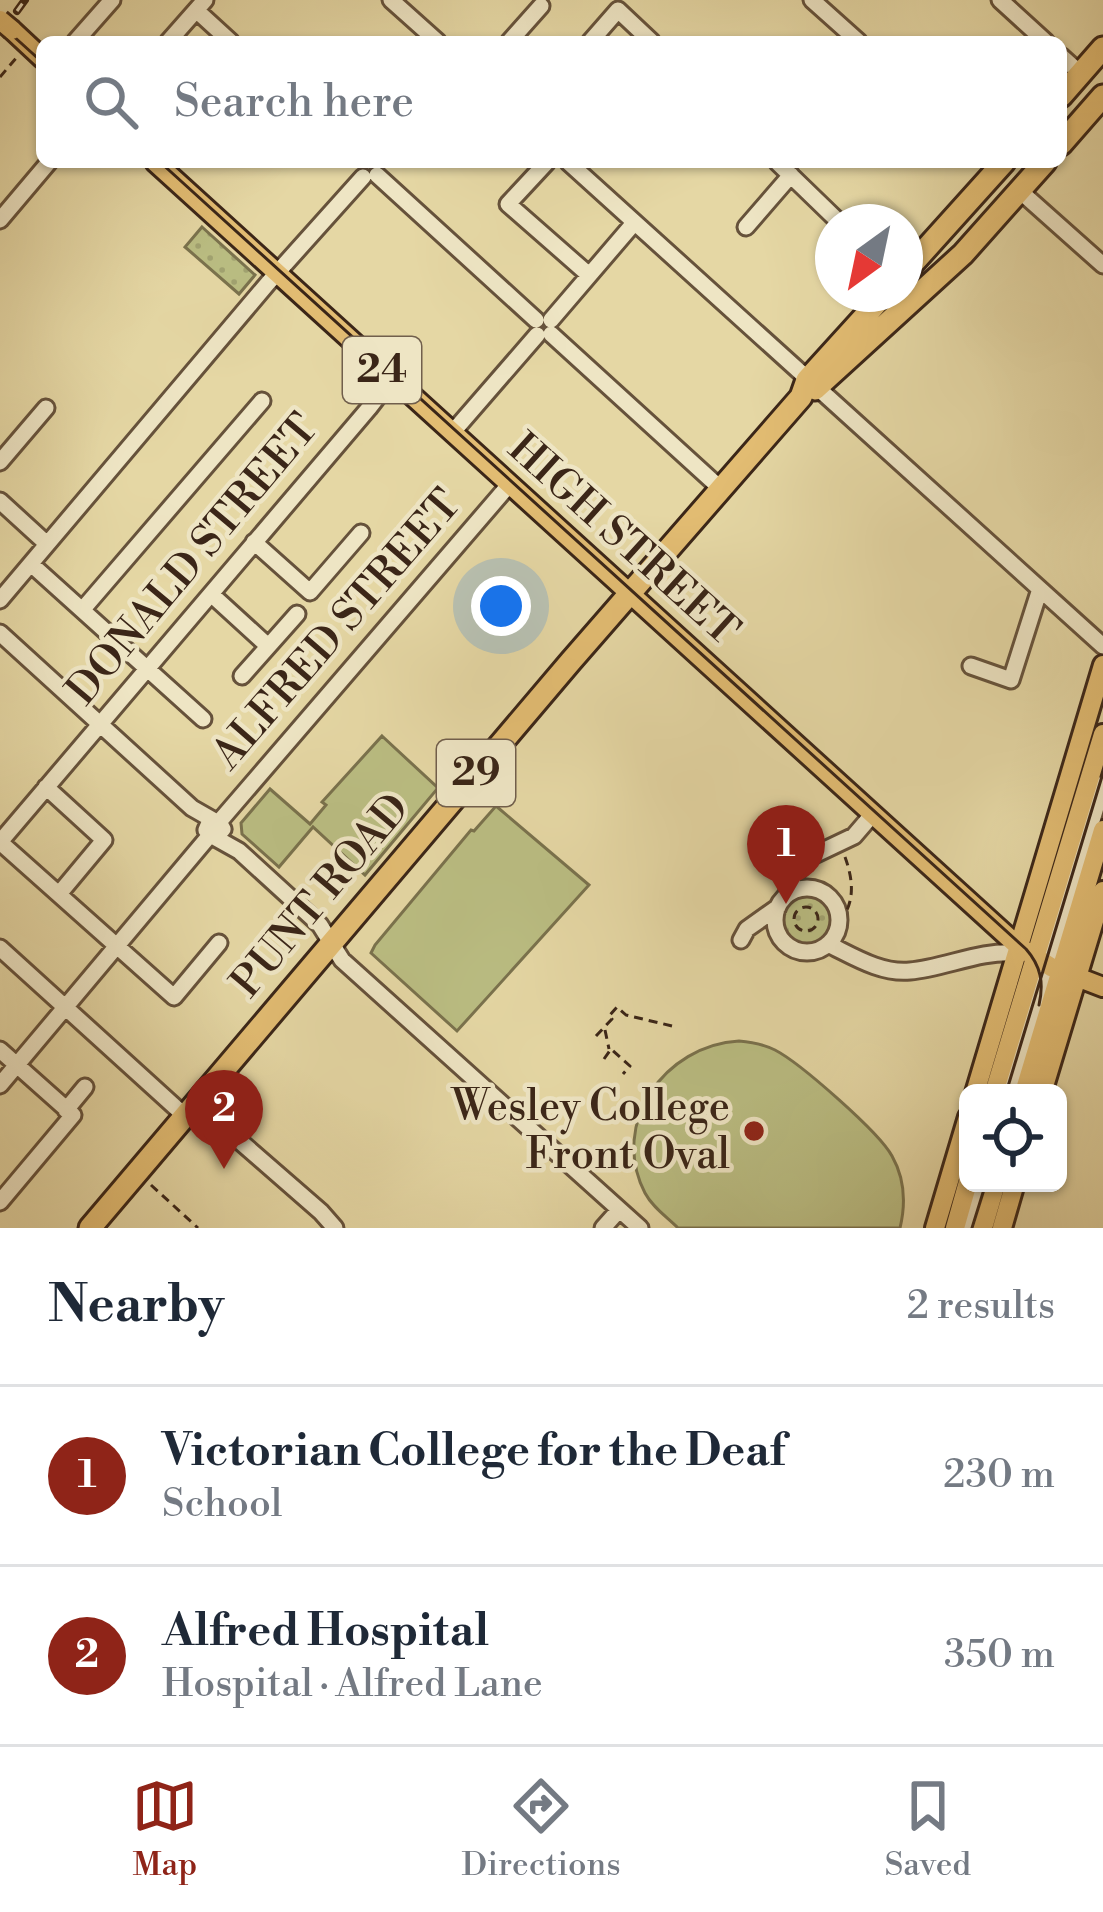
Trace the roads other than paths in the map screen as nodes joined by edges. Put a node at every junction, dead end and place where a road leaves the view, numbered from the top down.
1 (112, 0) edge
2 (812, 0) edge
3 (1000, 0) edge
4 (395, 1) edge
5 (201, 5) edge
6 (542, 6) dead end
7 (6, 25) edge
8 (80, 36) edge
9 (173, 36) edge
10 (226, 36) edge
11 (432, 36) edge
12 (514, 36) edge
13 (595, 36) edge
14 (646, 36) edge
15 (852, 36) edge
16 (1039, 36) edge
17 (1103, 48) edge
18 (36, 52) edge
19 (1067, 61) edge
20 (1081, 74) junction
21 (1067, 89) edge
22 (1103, 96) edge
23 (1067, 137) edge
24 (45, 168) edge
25 (162, 168) edge
26 (541, 168) edge
27 (574, 168) edge
28 (784, 168) edge
29 (995, 168) edge
30 (1001, 168) edge
31 (1040, 168) edge
32 (369, 169) edge
33 (791, 175) junction
34 (1020, 191) junction
35 (821, 204) edge
36 (0, 220) edge
37 (634, 223) junction
38 (746, 227) dead end
39 (923, 251) edge
40 (1103, 265) edge
41 (277, 274) junction
42 (589, 275) junction
43 (870, 312) edge
44 (543, 327) junction
45 (392, 378) junction
46 (808, 388) junction
47 (262, 400) dead end
48 (46, 407) dead end
49 (452, 433) junction
50 (0, 462) edge
51 (509, 485) junction
52 (720, 488) junction
53 (0, 500) edge
54 (361, 533) dead end
55 (254, 542) junction
56 (47, 544) junction
57 (31, 564) junction
58 (1040, 590) junction
59 (212, 594) junction
60 (629, 594) junction
61 (0, 600) edge
62 (83, 609) junction
63 (297, 614) dead end
64 (0, 633) edge
65 (268, 646) junction
66 (1103, 646) edge
67 (1103, 665) edge
68 (971, 666) dead end
69 (147, 669) junction
70 (242, 676) dead end
71 (203, 718) dead end
72 (100, 724) junction
73 (1103, 734) edge
74 (1103, 784) edge
75 (46, 787) junction
76 (872, 814) junction
77 (214, 829) junction
78 (1103, 830) edge
79 (0, 842) edge
80 (1103, 891) edge
81 (58, 894) junction
82 (782, 901) junction
83 (741, 940) dead end
84 (219, 943) dead end
85 (331, 944) junction
86 (828, 944) junction
87 (116, 946) junction
88 (0, 948) edge
89 (1017, 950) junction
90 (1055, 968) junction
91 (1103, 986) edge
92 (65, 1007) junction
93 (0, 1050) edge
94 (17, 1065) junction
95 (978, 1084) edge
96 (998, 1084) edge
97 (1013, 1084) edge
98 (1026, 1084) edge
99 (1043, 1084) edge
100 (0, 1085) edge
101 (86, 1087) dead end
102 (66, 1110) junction
103 (191, 1110) junction
104 (959, 1166) edge
105 (961, 1192) edge
106 (979, 1192) edge
107 (993, 1192) edge
108 (1012, 1192) edge
109 (0, 1202) edge
110 (952, 1204) junction
111 (619, 1210) junction
112 (90, 1228) edge
113 (335, 1228) edge
114 (603, 1228) edge
115 (640, 1228) edge
116 (935, 1228) edge
117 (955, 1228) edge
118 (969, 1228) edge
119 (983, 1228) edge
120 (1002, 1228) edge

1 - 8 street
2 - 15 street
3 - 16 street
4 - 11 street
5 - 9 street
5 - 10 street
6 - 12 street
7 - 18 main road
13 - 14 street
17 - 20 highway
19 - 20 street
20 - 21 highway
22 - 23 highway
24 - 36 street
25 - 41 main road, HIGH STREET / 24
26 - 42 street
27 - 37 street
28 - 33 street
29 - 39 highway
30 - 34 highway
31 - 34 highway, PUNT ROAD / 29
32 - 41 street
32 - 44 street
33 - 35 street
33 - 38 street
34 - 40 street
34 - 46 highway, PUNT ROAD / 29
37 - 42 street
37 - 46 street
41 - 45 main road, HIGH STREET / 24
41 - 56 street
42 - 44 street
43 - 46 highway, PUNT ROAD / 29
44 - 49 street
44 - 52 street
45 - 49 main road, HIGH STREET / 24
45 - 55 street, DONALD STREET
46 - 52 highway, PUNT ROAD / 29
46 - 58 street
47 - 62 street
48 - 50 street
49 - 51 main road, HIGH STREET / 24
51 - 60 main road, HIGH STREET / 24
51 - 77 street, ALFRED STREET
52 - 60 highway, PUNT ROAD / 29
53 - 56 street
54 - 55 street
55 - 59 street, DONALD STREET
56 - 57 street
57 - 61 street
57 - 62 street
58 - 66 street
58 - 68 street
59 - 65 street
59 - 69 street, DONALD STREET
60 - 76 main road, HIGH STREET / 24
60 - 85 highway, PUNT ROAD / 29
62 - 69 street
63 - 65 street
64 - 72 street
65 - 70 street
67 - 89 main road
69 - 71 street
69 - 72 street, DONALD STREET
72 - 75 street, DONALD STREET
72 - 77 street
73 - 90 main road
74 - 90 street
75 - 79 street, DONALD STREET
75 - 81 street
76 - 82 street
76 - 89 main road, HIGH STREET / 24
77 - 85 street
77 - 87 street, ALFRED STREET
78 - 90 main road
79 - 81 street
80 - 90 main road
81 - 87 street
82 - 83 street
82 - 86 street
82 - 86 street
84 - 87 street
85 - 103 highway, PUNT ROAD / 29
85 - 111 street
86 - 89 street
87 - 92 street, ALFRED STREET
88 - 92 street
89 - 90 main road, HIGH STREET / 24
89 - 95 main road
90 - 91 main road, 24
90 - 96 main road
90 - 97 street
90 - 98 main road
90 - 99 main road
92 - 94 street, ALFRED STREET
92 - 103 street
93 - 94 street
94 - 100 street, ALFRED STREET
94 - 102 street
101 - 102 street
102 - 109 street
103 - 112 highway, PUNT ROAD / 29
103 - 113 street
104 - 110 main road
105 - 110 main road
106 - 118 street
107 - 119 main road
108 - 120 main road
110 - 116 main road
110 - 117 main road
111 - 114 street
111 - 115 street

